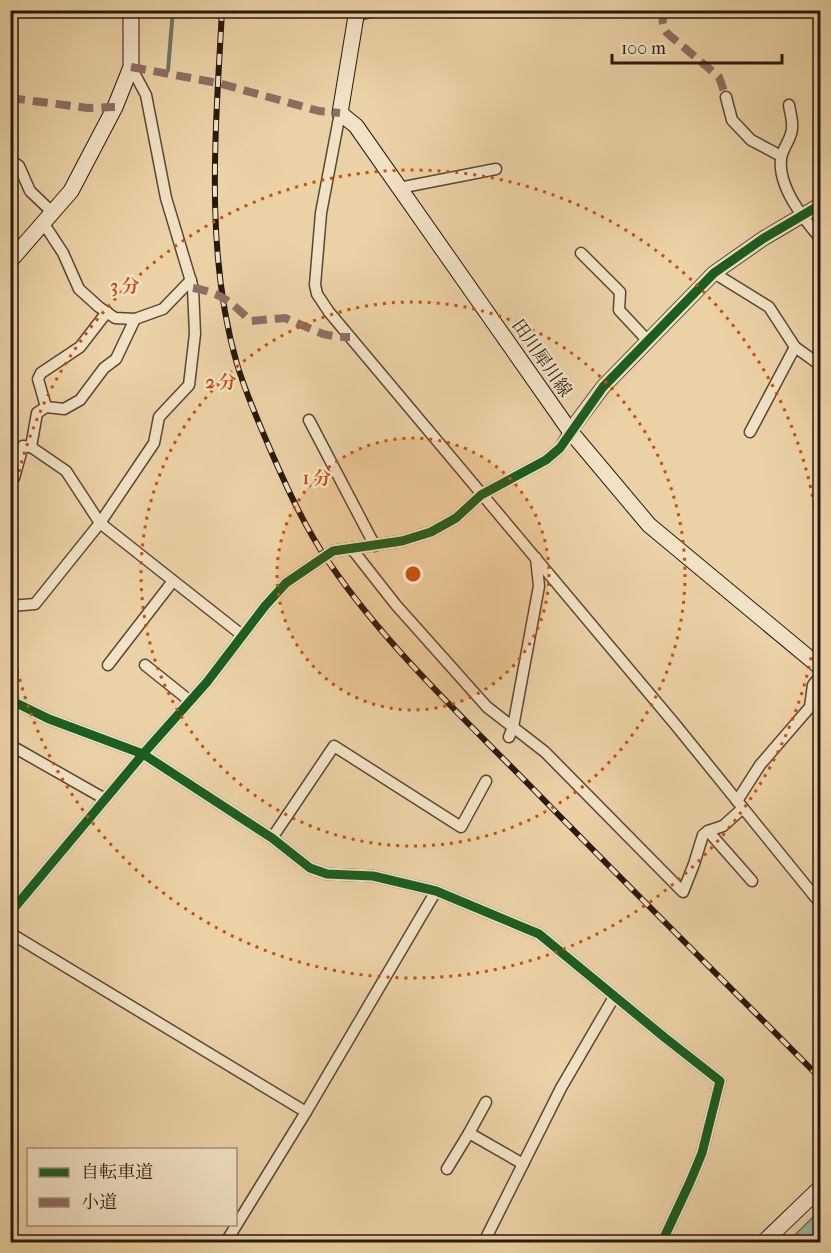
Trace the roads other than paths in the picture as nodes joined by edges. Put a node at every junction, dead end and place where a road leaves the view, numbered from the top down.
1 (131, 10) edge
2 (375, 10) edge
3 (355, 13) edge
4 (131, 67) junction
5 (726, 97) dead end
6 (789, 105) dead end
7 (340, 113) junction
8 (781, 156) junction
9 (10, 160) edge
10 (496, 169) dead end
11 (399, 188) junction
12 (820, 205) edge
13 (802, 215) junction
14 (48, 218) junction
15 (820, 238) edge
16 (581, 253) dead end
17 (10, 261) edge
18 (714, 273) junction
19 (191, 280) junction
20 (107, 312) junction
21 (135, 319) junction
22 (648, 341) junction
23 (795, 347) junction
24 (820, 366) edge
25 (46, 407) junction
26 (309, 420) dead end
27 (570, 431) junction
28 (750, 432) dead end
29 (31, 447) junction
30 (14, 478) dead end
31 (481, 495) junction
32 (100, 523) junction
33 (375, 546) junction
34 (352, 549) junction
35 (536, 558) junction
36 (173, 581) junction
37 (10, 606) edge
38 (242, 635) junction
39 (145, 664) dead end
40 (108, 665) dead end
41 (820, 667) edge
42 (820, 676) edge
43 (10, 700) edge
44 (190, 701) junction
45 (511, 732) junction
46 (10, 745) edge
47 (143, 754) junction
48 (486, 781) dead end
49 (105, 799) junction
50 (740, 804) junction
51 (708, 831) junction
52 (273, 838) junction
53 (752, 881) dead end
54 (436, 891) junction
55 (820, 903) edge
56 (10, 913) edge
57 (10, 933) edge
58 (614, 998) junction
59 (486, 1102) dead end
60 (306, 1112) junction
61 (469, 1133) junction
62 (523, 1164) junction
63 (447, 1169) dead end
64 (820, 1188) edge
65 (237, 1224) edge
66 (236, 1226) edge
67 (226, 1242) edge
68 (484, 1242) edge
69 (662, 1242) edge
70 (764, 1242) edge

1 - 4 main road
2 - 3 street
3 - 7 main road
4 - 14 main road
4 - 19 street
5 - 8 street
6 - 8 street
7 - 11 main road, 田川犀川線
7 - 31 street
8 - 13 street
9 - 14 street
10 - 11 street
11 - 27 main road, 田川犀川線
12 - 13 street
13 - 15 street
13 - 18 street
14 - 17 main road
14 - 20 street
16 - 22 street
18 - 22 street
18 - 23 street
19 - 21 street
19 - 32 street
20 - 21 street
20 - 25 street
21 - 25 street
22 - 27 street
23 - 24 street
23 - 28 street
25 - 29 street
26 - 33 street
27 - 31 street
27 - 41 main road, 田川犀川線
29 - 30 street
29 - 32 street
31 - 33 street
31 - 35 street
32 - 36 street
32 - 37 street
33 - 34 street
34 - 38 street
34 - 45 street
35 - 45 street
35 - 50 street
36 - 38 street
36 - 40 street
38 - 44 street
39 - 44 street
42 - 50 street
43 - 47 street
44 - 47 street
45 - 51 street
46 - 49 street
47 - 49 street
47 - 52 street
48 - 52 street
49 - 56 street
50 - 51 street
50 - 55 street
51 - 53 street
52 - 54 street
54 - 58 street
54 - 60 street
57 - 60 street
58 - 62 street
58 - 69 street
59 - 61 street
60 - 65 street
61 - 62 street
61 - 63 street
62 - 68 street
64 - 70 main road
66 - 67 street

